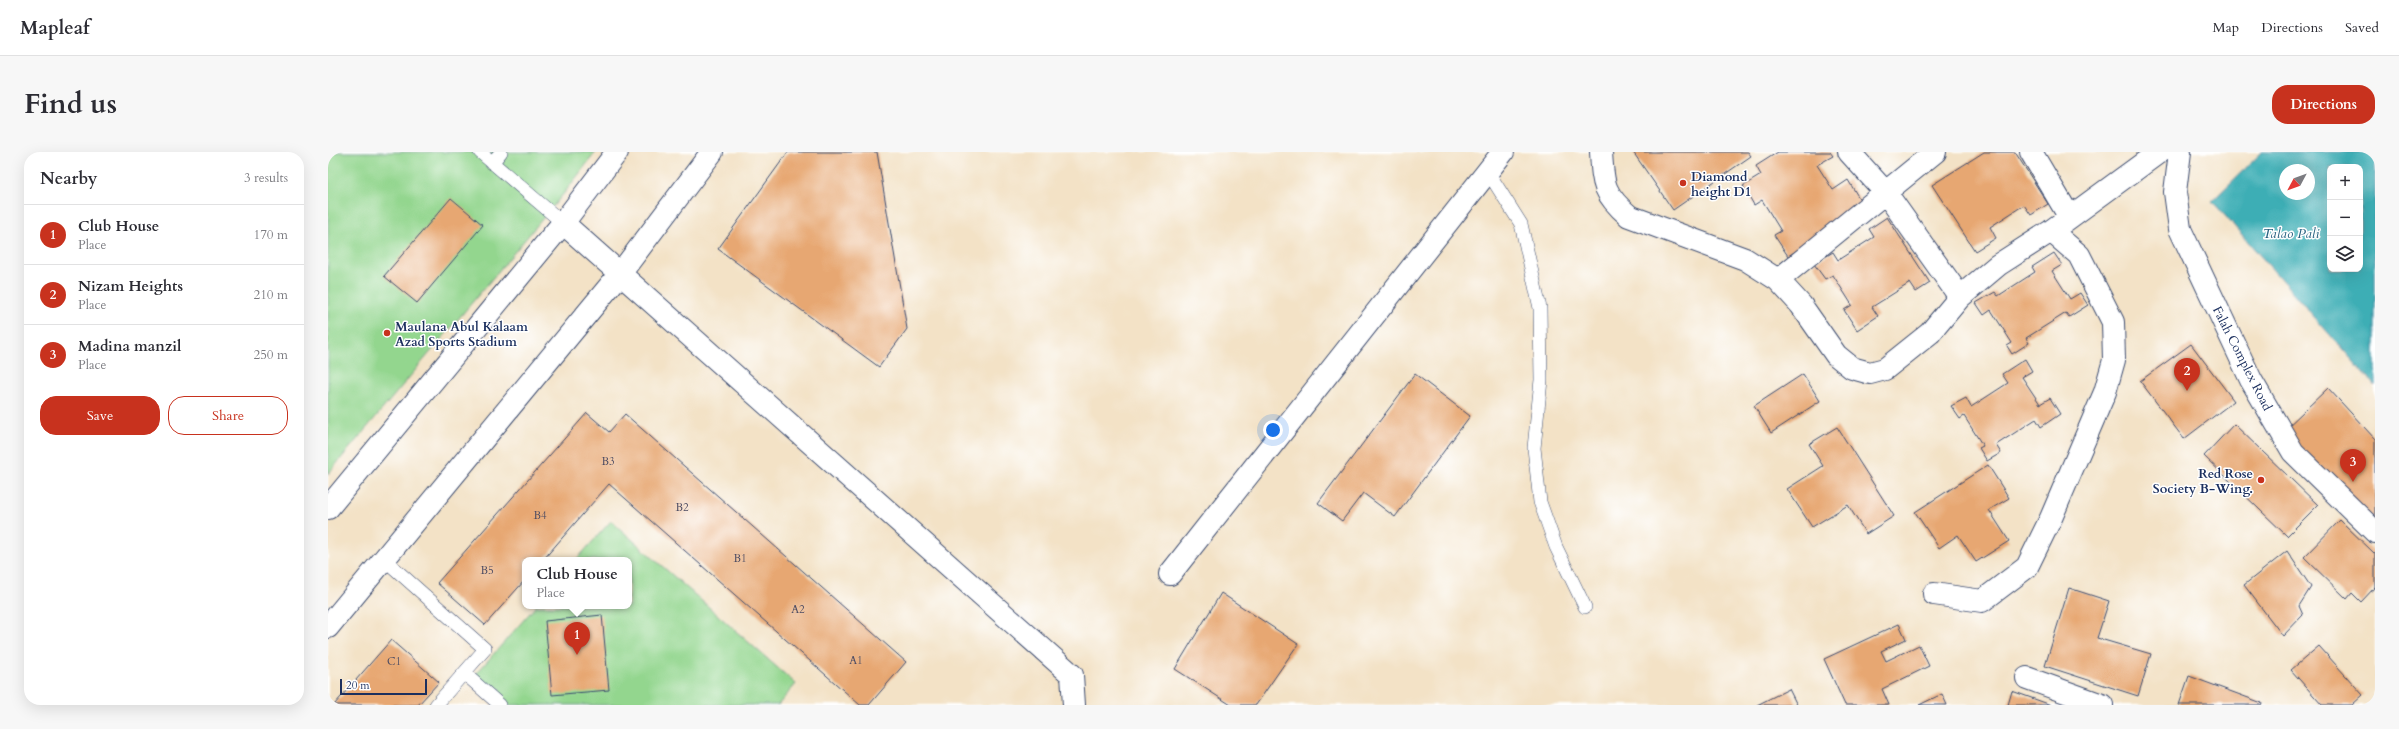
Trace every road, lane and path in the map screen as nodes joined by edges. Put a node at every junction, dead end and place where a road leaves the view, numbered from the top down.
1 (480, 152) edge
2 (502, 152) edge
3 (617, 152) edge
4 (712, 152) edge
5 (1503, 152) edge
6 (1601, 152) edge
7 (1850, 152) edge
8 (1935, 152) edge
9 (2031, 152) edge
10 (2159, 152) edge
11 (2180, 152) edge
12 (492, 163) junction
13 (1488, 172) junction
14 (1886, 193) junction
15 (2070, 216) junction
16 (563, 223) junction
17 (2051, 231) junction
18 (619, 275) junction
19 (1778, 280) junction
20 (1960, 297) junction
21 (328, 508) edge
22 (2375, 532) edge
23 (385, 560) junction
24 (1170, 574) dead end
25 (1934, 594) dead end
26 (1585, 607) dead end
27 (328, 627) edge
28 (464, 673) junction
29 (2027, 678) dead end
30 (436, 705) edge
31 (500, 705) edge
32 (1074, 705) edge
33 (2102, 705) edge

1 - 12 lane
2 - 12 lane
3 - 16 street
4 - 18 street
5 - 13 street
6 - 19 street
7 - 14 street
8 - 14 street
9 - 15 street
10 - 15 street
11 - 22 street, Falah Complex Road
12 - 16 lane
13 - 24 street
13 - 26 lane
14 - 19 street
14 - 20 street
15 - 17 street
16 - 18 street
16 - 21 street
17 - 20 street
17 - 25 street
18 - 23 street
18 - 32 street
19 - 20 street
23 - 27 street
23 - 28 lane
28 - 30 lane
28 - 31 lane
29 - 33 street

